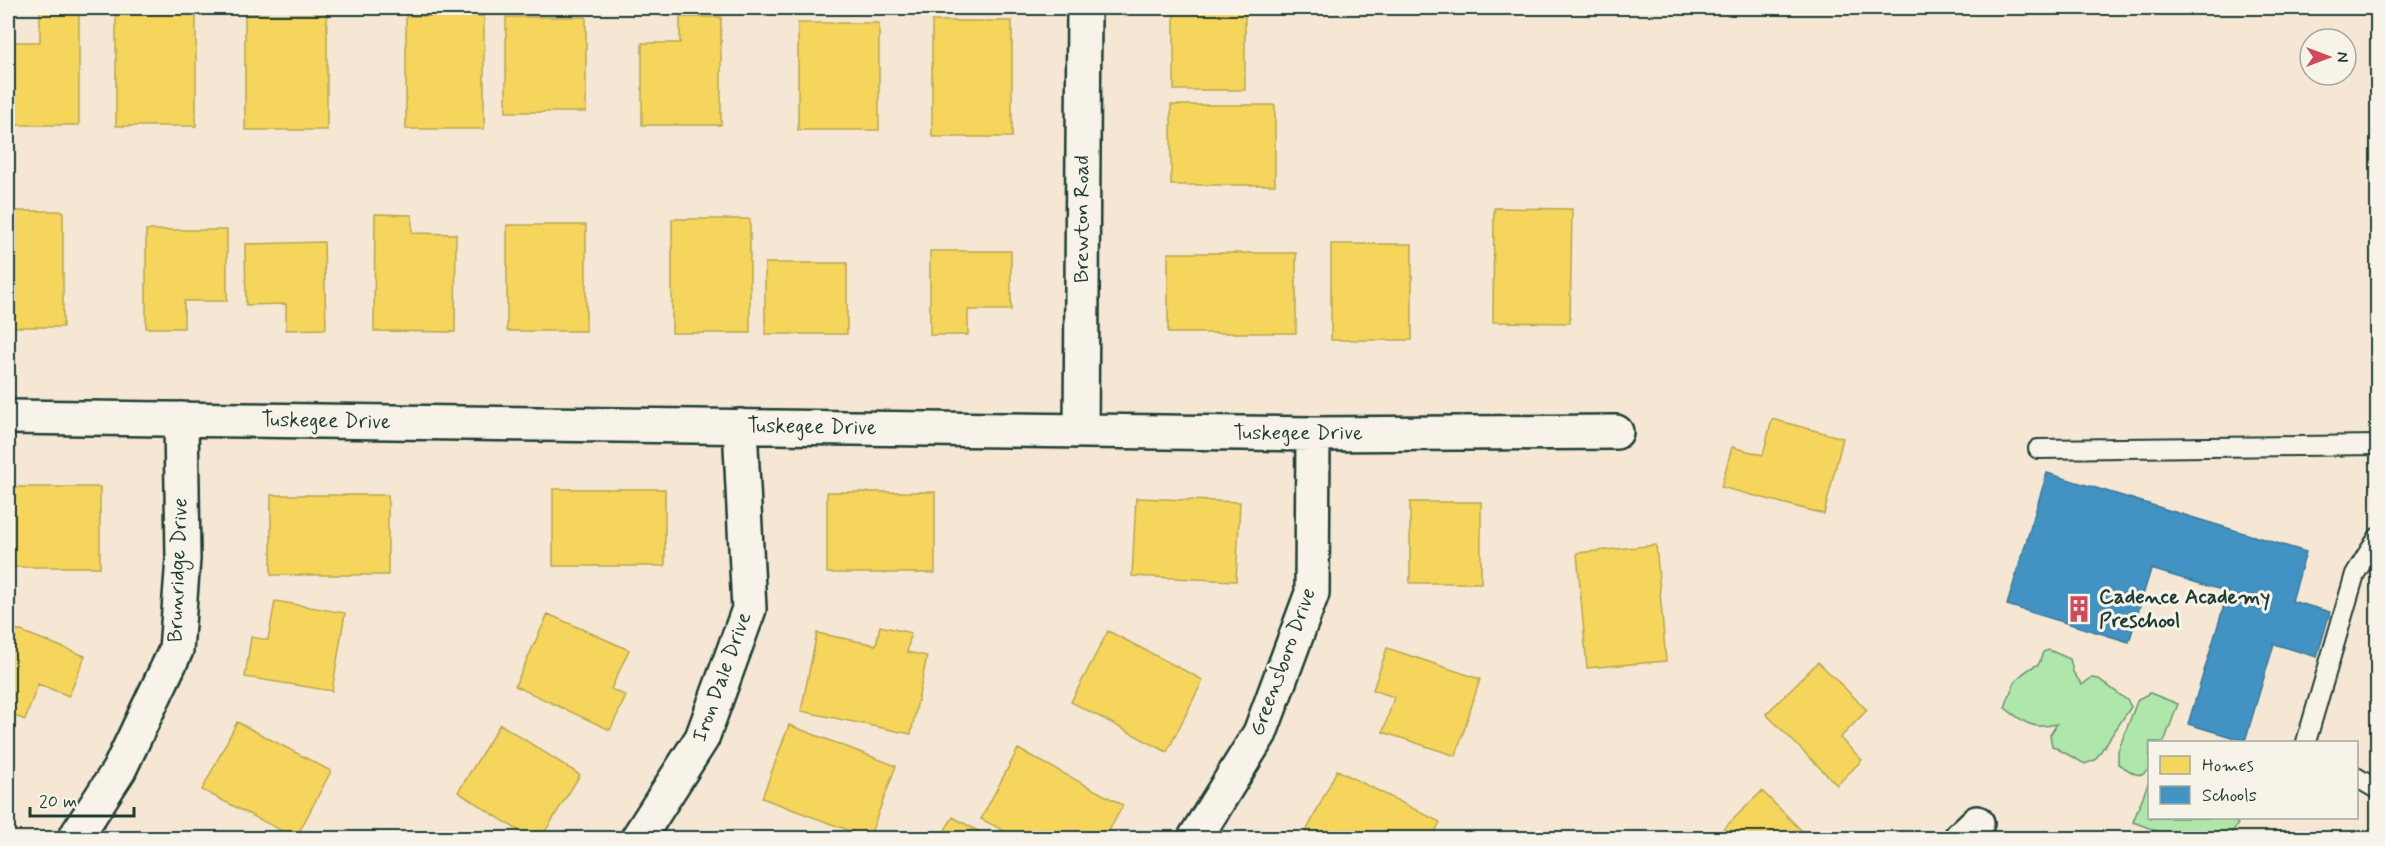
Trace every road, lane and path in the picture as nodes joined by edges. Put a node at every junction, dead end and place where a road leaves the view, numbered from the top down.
1 (1084, 8) edge
2 (8, 417) edge
3 (181, 419) junction
4 (740, 426) junction
5 (1081, 431) junction
6 (1616, 432) dead end
7 (1313, 434) junction
8 (2378, 445) edge
9 (2038, 449) dead end
10 (2378, 537) edge
11 (2306, 741) edge
12 (2358, 778) edge
13 (2378, 790) edge
14 (75, 838) edge
15 (638, 838) edge
16 (1195, 838) edge

1 - 5 street, Brewton Road
2 - 3 street, Tuskegee Drive
3 - 4 street, Tuskegee Drive
3 - 14 street, Brunridge Drive
4 - 5 street, Tuskegee Drive
4 - 15 street, Iron Dale Drive
5 - 7 street, Tuskegee Drive
6 - 7 street, Tuskegee Drive
7 - 16 street, Greensboro Drive
8 - 9 lane
10 - 11 lane
12 - 13 lane

